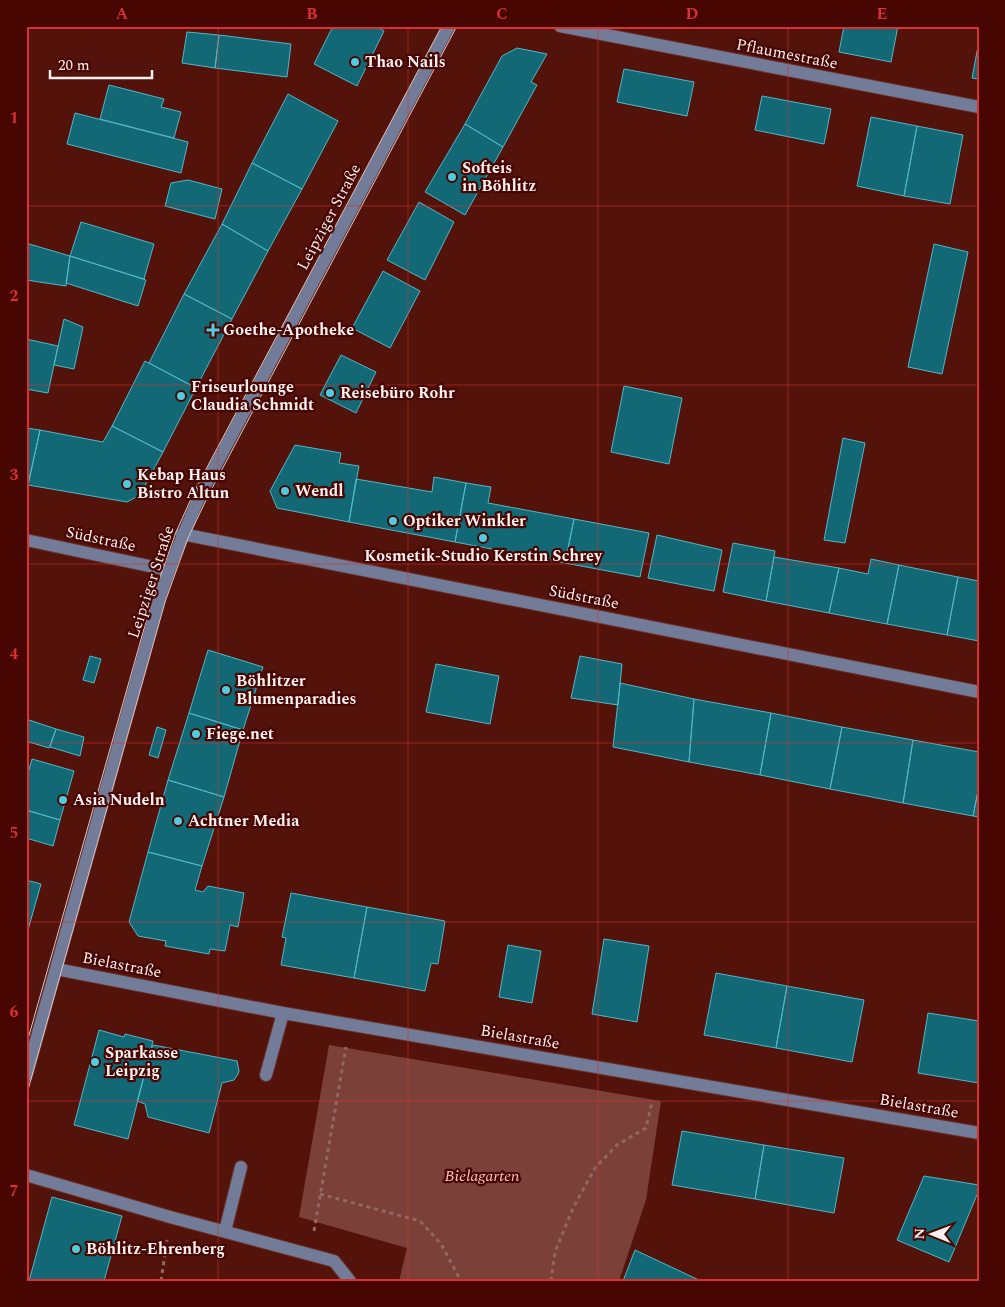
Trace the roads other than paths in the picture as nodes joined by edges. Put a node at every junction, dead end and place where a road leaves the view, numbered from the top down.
1 (449, 26) edge
2 (560, 26) edge
3 (979, 107) edge
4 (182, 534) junction
5 (26, 540) edge
6 (168, 570) junction
7 (979, 692) edge
8 (56, 968) junction
9 (283, 1013) junction
10 (266, 1075) dead end
11 (26, 1076) edge
12 (979, 1133) edge
13 (241, 1167) dead end
14 (26, 1175) edge
15 (225, 1231) junction
16 (350, 1281) edge

1 - 4 street, Leipziger Straße
2 - 3 street, Pflaumestraße
4 - 6 street, Leipziger Straße
4 - 7 street, Südstraße
5 - 6 street, Südstraße
6 - 8 street, Leipziger Straße
8 - 9 street, Bielastraße
8 - 11 street, Leipziger Straße
9 - 10 street
9 - 12 street, Bielastraße
13 - 15 street
14 - 15 street
15 - 16 street

